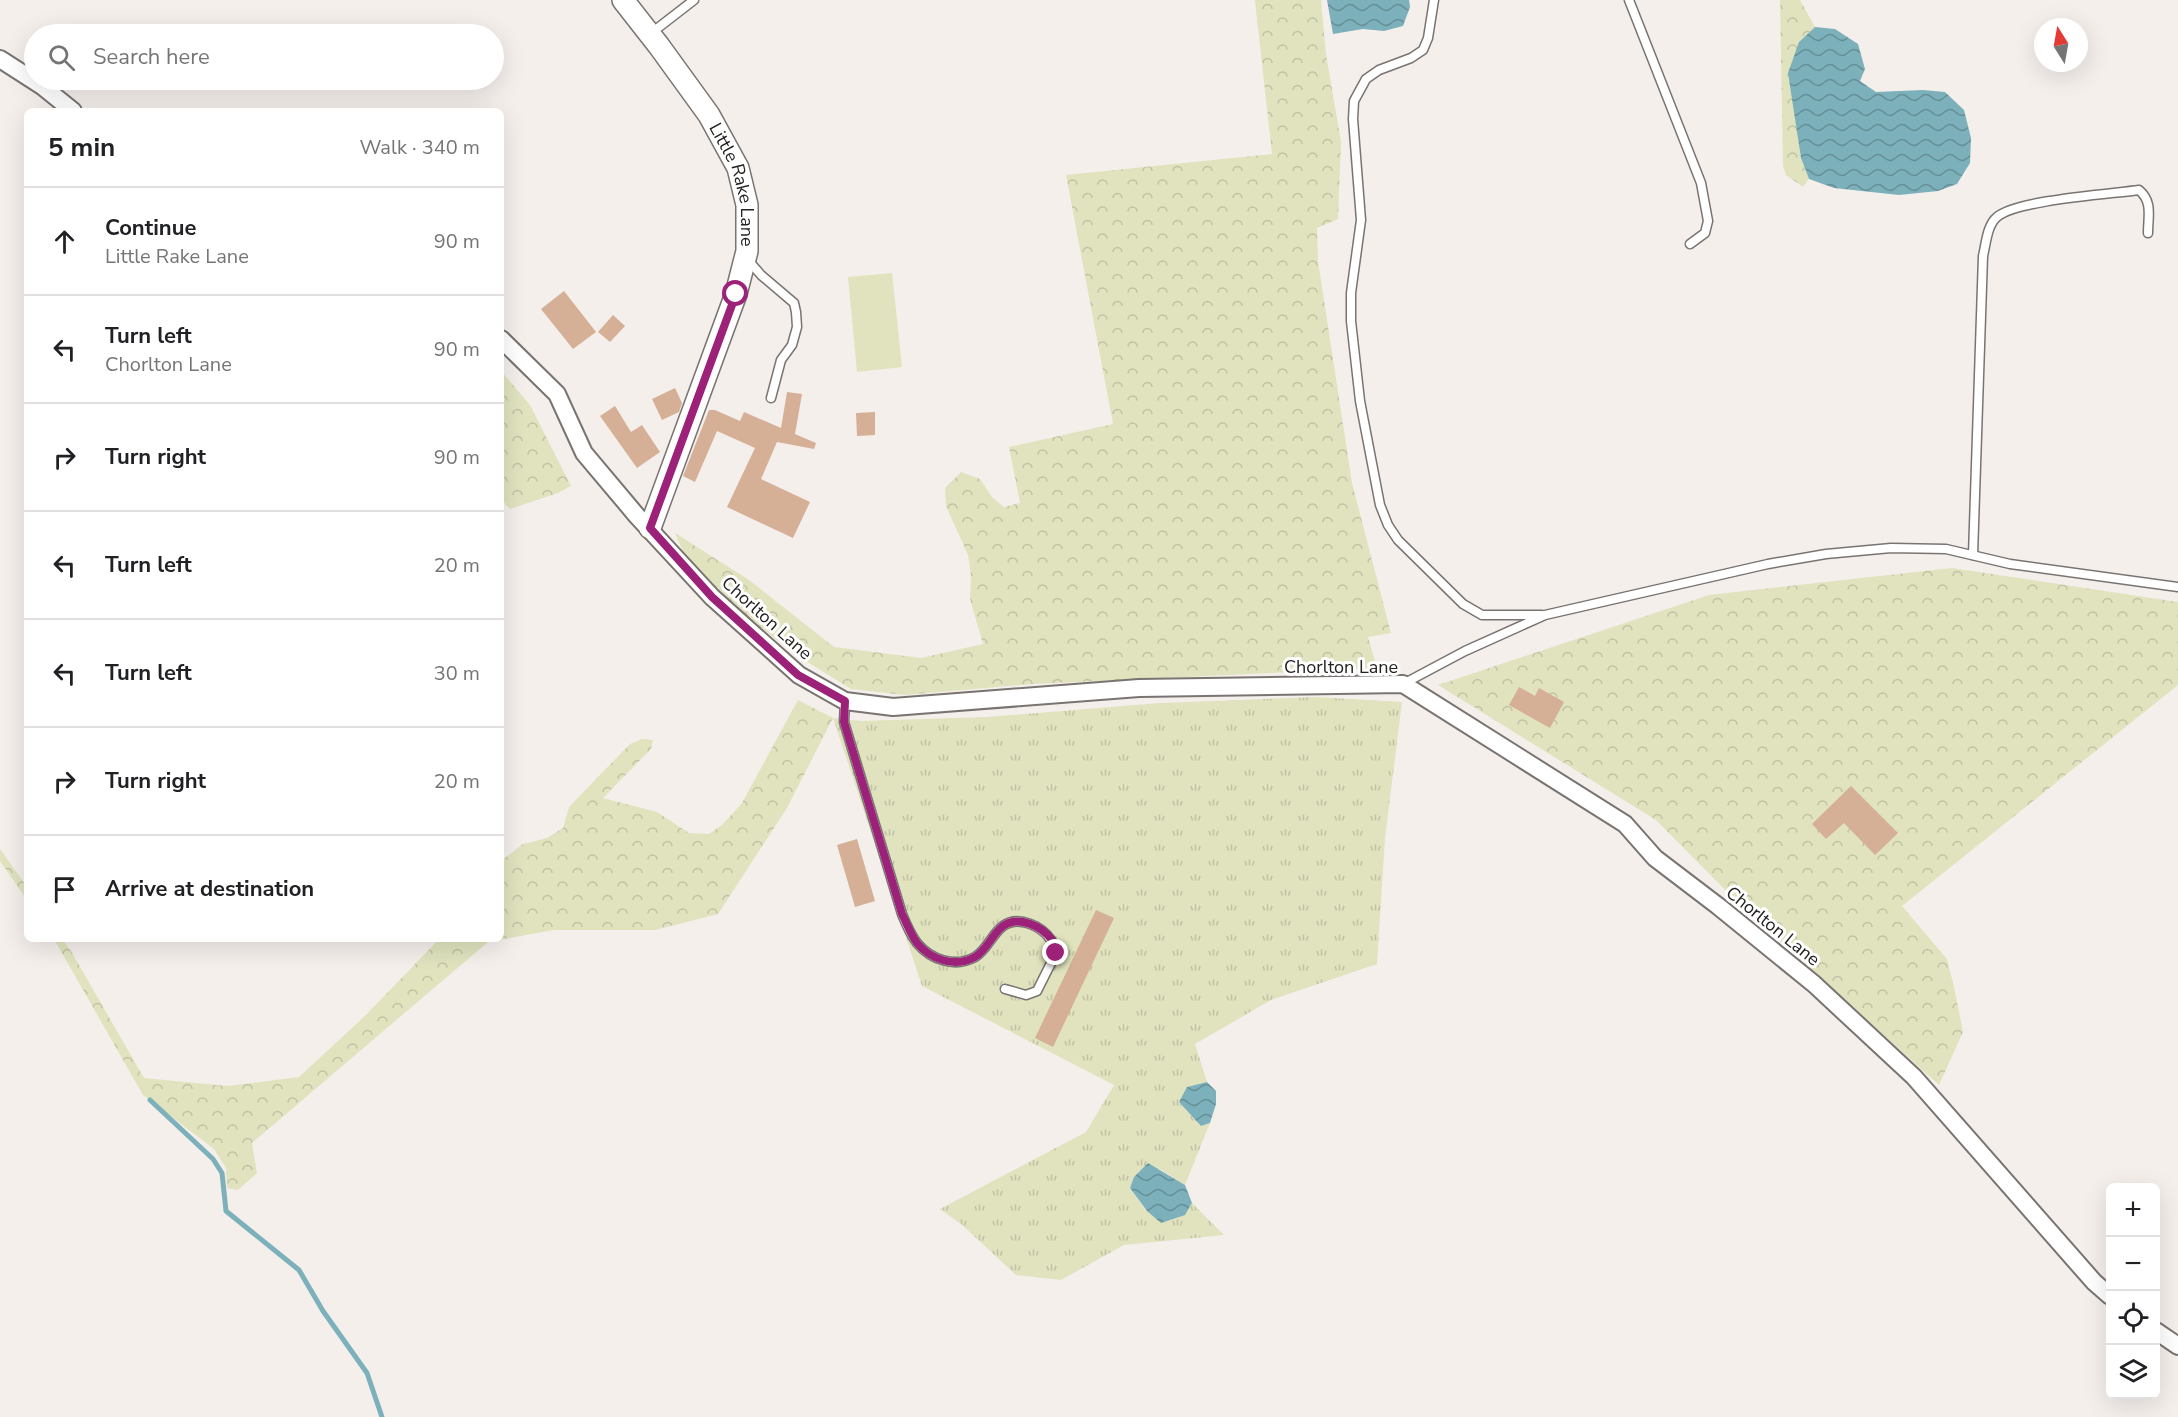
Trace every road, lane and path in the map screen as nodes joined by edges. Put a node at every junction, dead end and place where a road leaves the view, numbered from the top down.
1 (623, 0) edge
2 (694, 0) edge
3 (1434, 0) edge
4 (1629, 0) edge
5 (650, 34) junction
6 (0, 59) edge
7 (24, 74) edge
8 (47, 90) edge
9 (69, 108) edge
10 (2148, 233) dead end
11 (1690, 244) dead end
12 (745, 258) junction
13 (504, 342) edge
14 (771, 398) dead end
15 (650, 528) junction
16 (1973, 555) junction
17 (2178, 587) edge
18 (1545, 615) junction
19 (1402, 684) junction
20 (845, 701) junction
21 (1005, 989) dead end
22 (2106, 1292) edge
23 (2160, 1334) edge
24 (2178, 1346) edge

1 - 5 street, Little Rake Lane
2 - 5 lane
3 - 18 lane
4 - 11 lane
5 - 12 street, Little Rake Lane
6 - 7 street
8 - 9 street
10 - 16 lane
12 - 14 lane
12 - 15 street, Little Rake Lane
13 - 15 street, Chorlton Lane
15 - 20 street, Chorlton Lane
16 - 17 lane
16 - 18 lane
18 - 19 lane
19 - 20 street, Chorlton Lane
19 - 22 street, Chorlton Lane
20 - 21 lane
23 - 24 street

